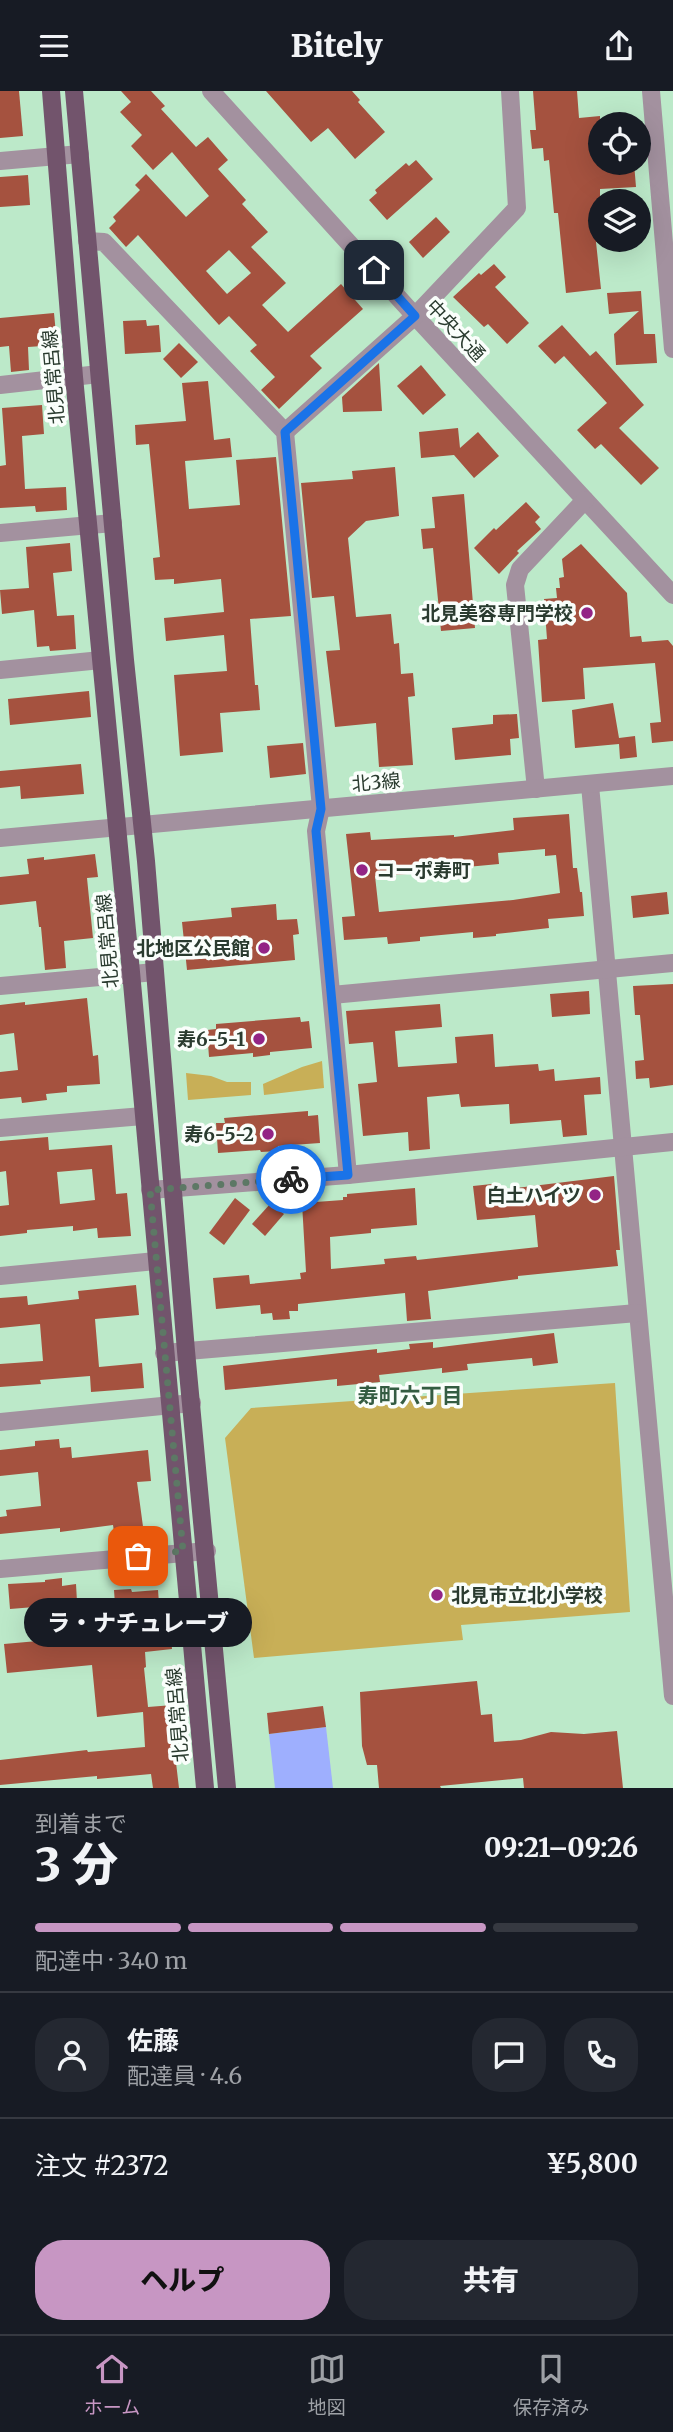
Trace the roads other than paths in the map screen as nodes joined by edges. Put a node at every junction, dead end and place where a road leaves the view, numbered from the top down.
1 (51, 91) edge
2 (74, 91) edge
3 (211, 91) edge
4 (510, 91) edge
5 (651, 91) edge
6 (80, 154) junction
7 (56, 156) junction
8 (0, 161) edge
9 (665, 182) edge
10 (87, 241) junction
11 (415, 316) junction
12 (673, 349) edge
13 (99, 374) junction
14 (74, 377) junction
15 (0, 385) edge
16 (285, 432) junction
17 (585, 500) junction
18 (113, 523) junction
19 (88, 525) junction
20 (0, 533) edge
21 (673, 595) edge
22 (101, 660) junction
23 (0, 670) edge
24 (673, 776) edge
25 (590, 785) junction
26 (536, 789) junction
27 (321, 809) junction
28 (142, 824) junction
29 (117, 826) junction
30 (0, 838) edge
31 (673, 964) edge
32 (607, 969) junction
33 (131, 972) junction
34 (155, 972) junction
35 (0, 986) edge
36 (332, 995) junction
37 (143, 1116) junction
38 (0, 1128) edge
39 (673, 1142) edge
40 (624, 1147) junction
41 (348, 1175) junction
42 (173, 1188) junction
43 (150, 1190) junction
44 (156, 1261) junction
45 (0, 1276) edge
46 (637, 1313) junction
47 (186, 1351) junction
48 (164, 1353) junction
49 (192, 1403) junction
50 (170, 1406) junction
51 (0, 1422) edge
52 (183, 1551) junction
53 (206, 1551) junction
54 (0, 1569) edge
55 (673, 1694) edge
56 (205, 1788) edge
57 (227, 1788) edge

1 - 7 main road, 北見常呂線
2 - 6 main road
3 - 11 street, 中央大通
4 - 11 street
5 - 9 street
6 - 7 street
6 - 10 main road
7 - 8 street
7 - 14 main road, 北見常呂線
9 - 12 street
10 - 13 main road
10 - 16 street
11 - 16 street
11 - 17 street, 中央大通
13 - 14 street
13 - 18 main road
14 - 15 street
14 - 19 main road, 北見常呂線
16 - 27 street
17 - 21 street, 中央大通
17 - 26 street
18 - 19 street
18 - 28 main road
19 - 20 street
19 - 22 main road, 北見常呂線
22 - 23 street
22 - 29 main road, 北見常呂線
24 - 25 street, 北3線
25 - 26 street, 北3線
25 - 32 street
26 - 27 street, 北3線
27 - 28 street, 北3線
27 - 36 street
28 - 29 street, 北3線
28 - 34 main road
29 - 30 street, 北3線
29 - 33 main road, 北見常呂線
31 - 32 street
32 - 36 street
32 - 40 street
33 - 34 street
33 - 35 street
33 - 37 main road, 北見常呂線
34 - 42 main road
36 - 41 street
37 - 38 street
37 - 43 main road, 北見常呂線
39 - 40 street
40 - 41 street
40 - 46 street
41 - 42 street
42 - 43 street
42 - 47 main road
43 - 44 main road, 北見常呂線
44 - 45 street
44 - 48 main road, 北見常呂線
46 - 47 street
46 - 55 street
47 - 48 street
47 - 49 main road
48 - 50 main road, 北見常呂線
49 - 50 street
49 - 53 main road
50 - 51 street
50 - 52 main road, 北見常呂線
52 - 53 street
52 - 54 street
52 - 56 main road, 北見常呂線
53 - 57 main road

